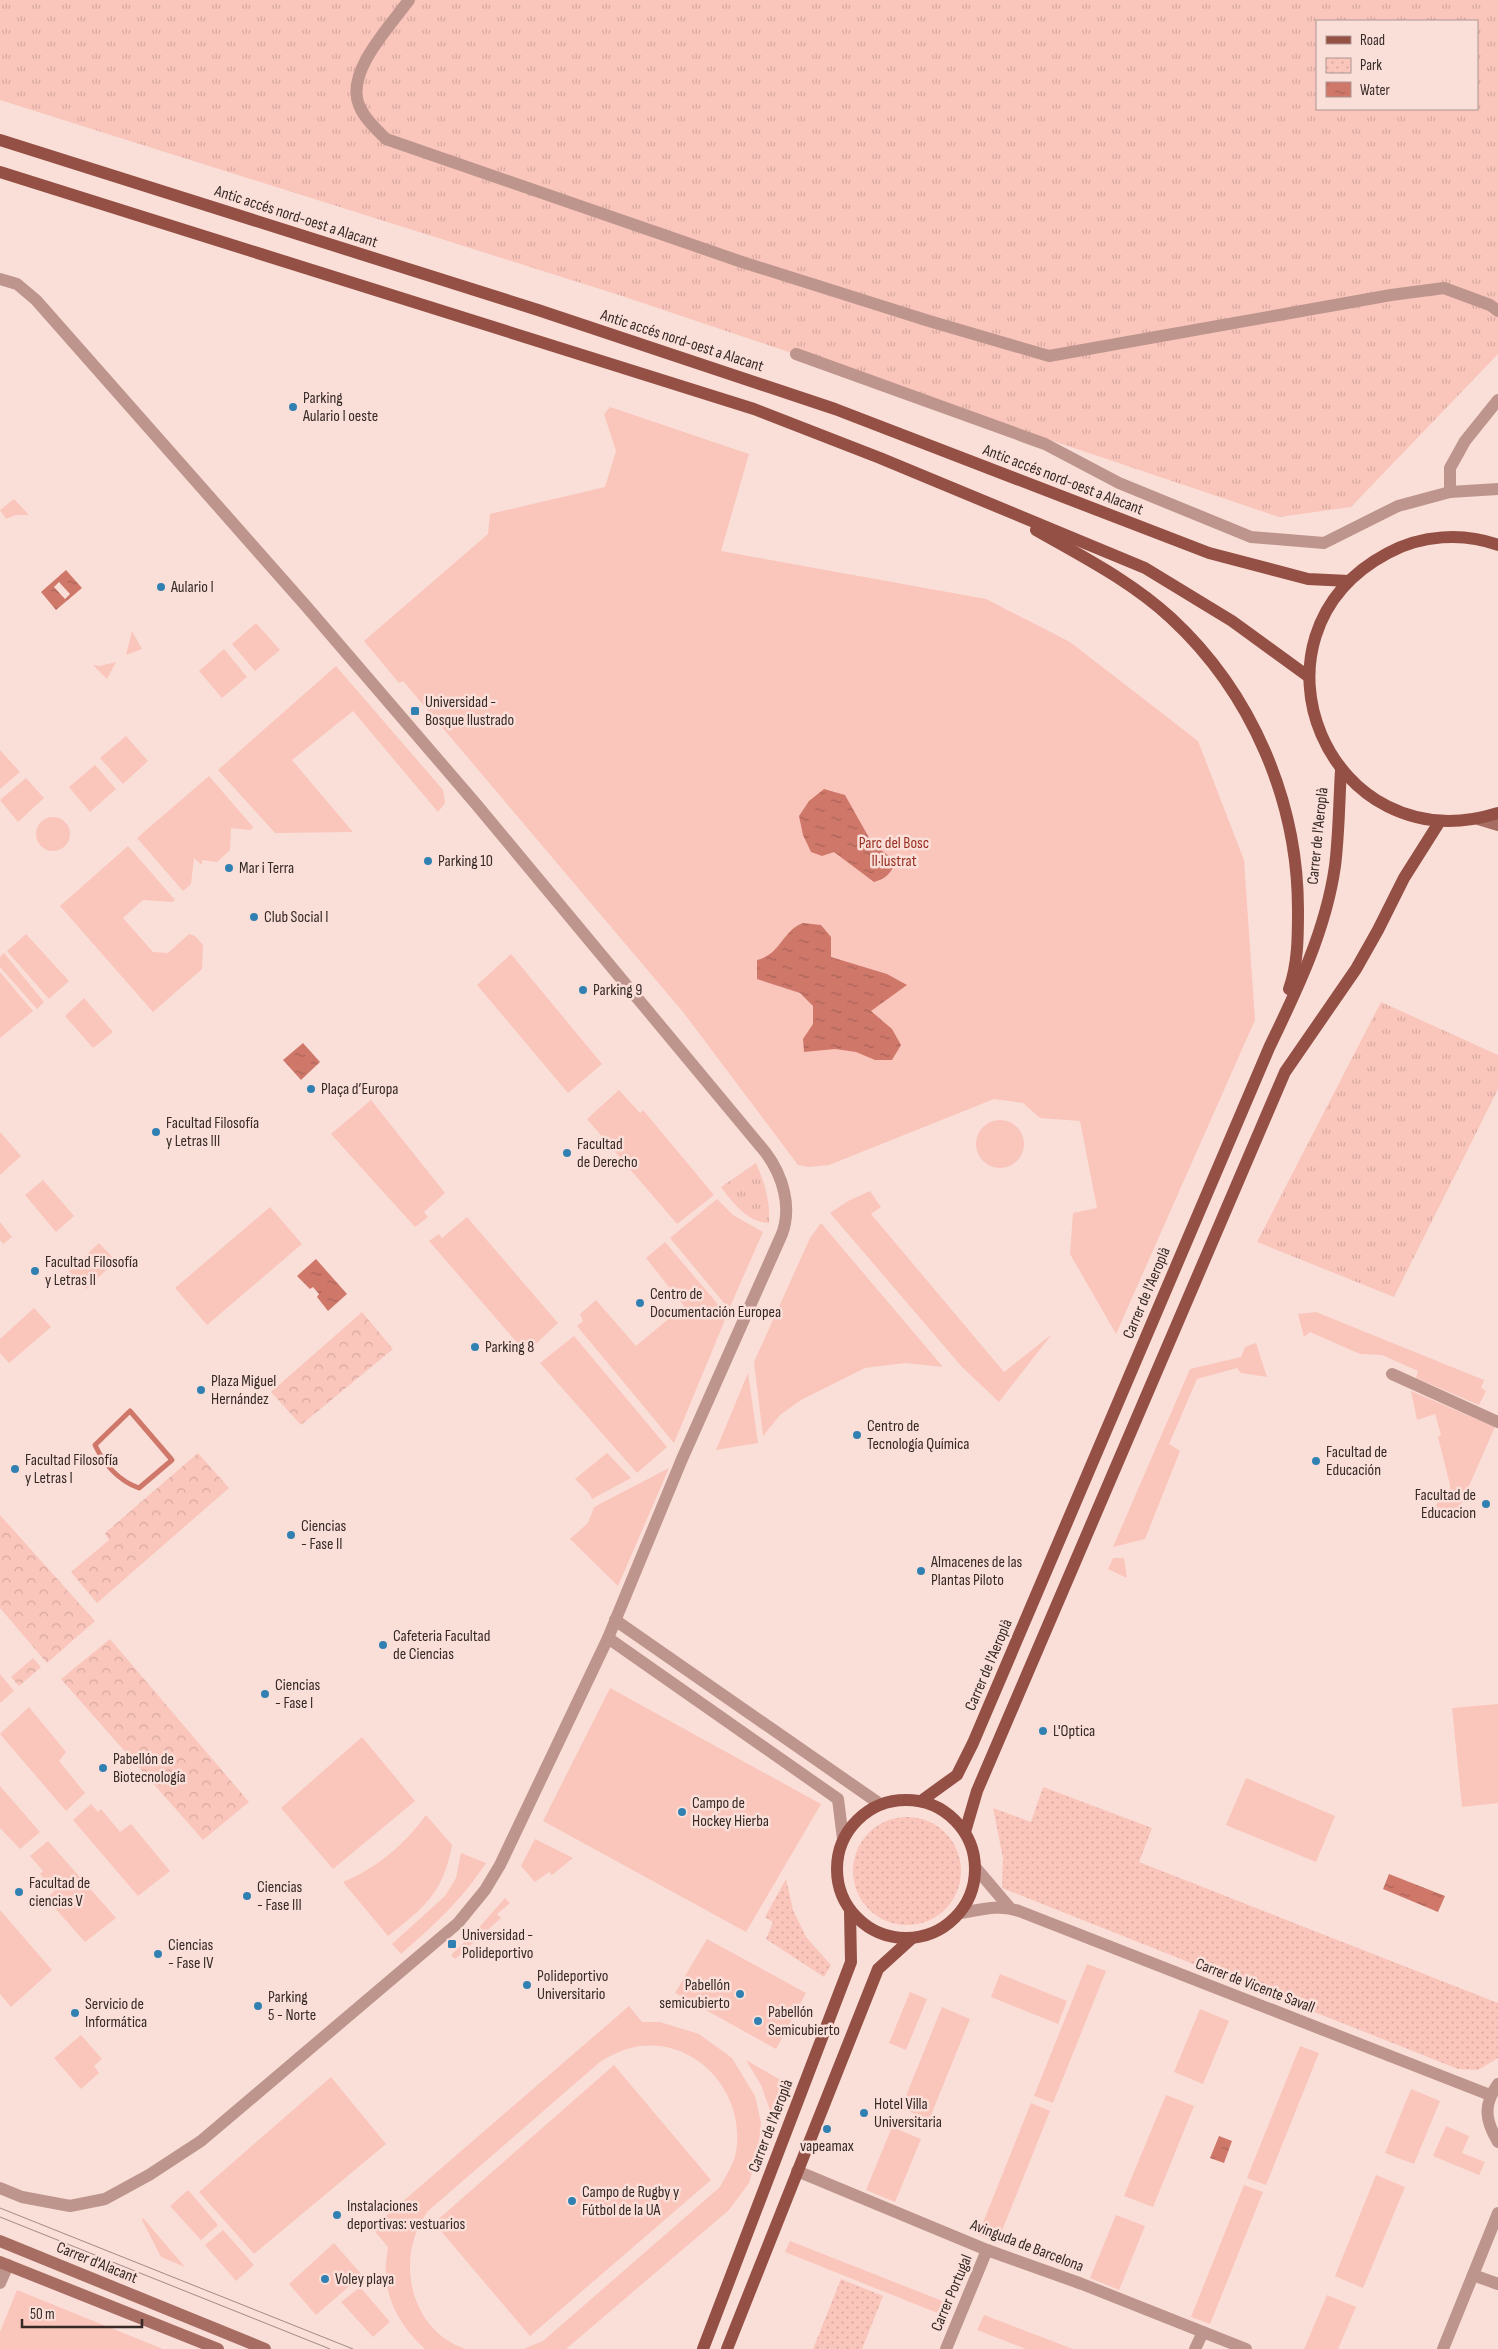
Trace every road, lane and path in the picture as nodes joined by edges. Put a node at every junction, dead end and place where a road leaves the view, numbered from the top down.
1 (409, 0) edge
2 (0, 140) edge
3 (0, 172) edge
4 (0, 279) edge
5 (1498, 311) edge
6 (796, 354) dead end
7 (1498, 400) edge
8 (1498, 489) edge
9 (1450, 492) junction
10 (988, 502) junction
11 (1498, 545) edge
12 (1349, 581) junction
13 (1309, 677) junction
14 (1341, 770) junction
15 (1498, 813) edge
16 (1478, 819) junction
17 (1440, 821) junction
18 (1498, 826) edge
19 (1269, 1048) junction
20 (1392, 1374) dead end
21 (1498, 1422) edge
22 (616, 1620) junction
23 (608, 1638) junction
24 (921, 1801) junction
25 (880, 1804) junction
26 (965, 1832) junction
27 (843, 1839) junction
28 (975, 1867) junction
29 (1009, 1908) junction
30 (850, 1911) junction
31 (960, 1913) junction
32 (911, 1938) junction
33 (1498, 2084) edge
34 (1490, 2095) junction
35 (1498, 2142) edge
36 (797, 2171) junction
37 (0, 2188) edge
38 (1498, 2213) edge
39 (0, 2241) edge
40 (987, 2250) junction
41 (4, 2264) edge
42 (1473, 2275) junction
43 (0, 2283) edge
44 (1498, 2284) edge
45 (1203, 2332) junction
46 (218, 2349) edge
47 (265, 2349) edge
48 (703, 2349) edge
49 (727, 2349) edge
50 (946, 2349) edge
51 (1195, 2349) edge
52 (1246, 2349) edge
53 (1443, 2349) edge

1 - 5 street
2 - 12 main road, Antic accés nord-oest a Alacant
3 - 10 main road
4 - 22 street
6 - 9 street
7 - 9 street
8 - 9 street
10 - 13 main road
10 - 19 main road
11 - 12 main road
12 - 13 main road
13 - 14 main road
14 - 17 main road
14 - 19 main road, Carrer de l'Aeroplà
15 - 16 main road
16 - 17 main road
16 - 18 main road
17 - 26 main road
19 - 24 main road, Carrer de l'Aeroplà
20 - 21 street
22 - 23 street
22 - 25 street
23 - 27 street
23 - 37 street
24 - 25 main road
24 - 26 main road
25 - 27 main road
26 - 28 main road
27 - 30 main road
28 - 29 street
28 - 31 main road
29 - 31 street
29 - 34 street, Carrer de Vicente Savall
30 - 32 main road
30 - 48 main road, Carrer de l'Aeroplà
31 - 32 main road
32 - 36 main road
33 - 34 street
34 - 35 street
36 - 40 street, Avinguda de Barcelona
36 - 49 main road
38 - 42 street
39 - 47 main road, Carrer d'Alacant
40 - 45 street, Avinguda de Barcelona
40 - 50 street, Carrer Portugal
41 - 43 street
41 - 46 main road
42 - 44 street
42 - 53 street
45 - 51 street
45 - 52 street, Avinguda de Barcelona

